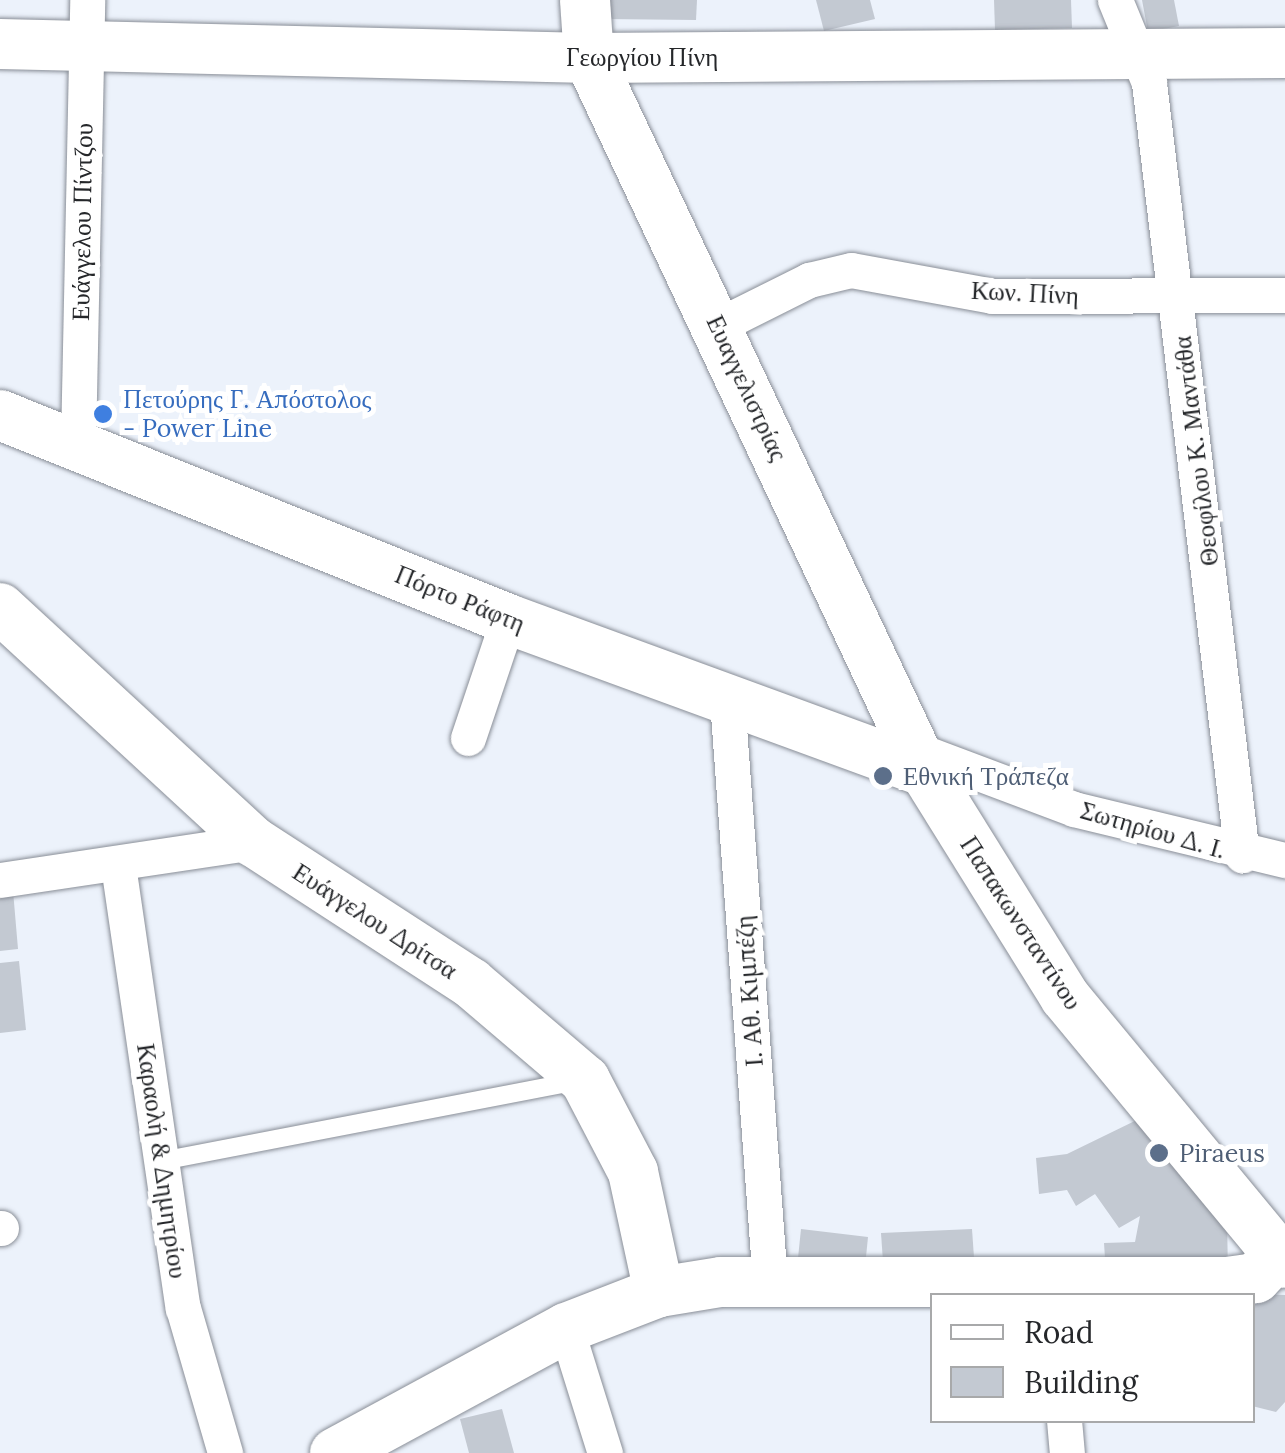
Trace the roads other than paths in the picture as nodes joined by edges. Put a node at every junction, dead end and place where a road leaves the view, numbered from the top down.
1 (584, 0) edge
2 (1115, 0) edge
3 (86, 22) edge
4 (0, 44) edge
5 (1135, 50) junction
6 (1285, 53) edge
7 (590, 58) junction
8 (1285, 294) edge
9 (1178, 297) junction
10 (719, 325) junction
11 (0, 414) edge
12 (78, 443) junction
13 (0, 608) edge
14 (508, 619) junction
15 (727, 700) junction
16 (468, 738) dead end
17 (918, 760) junction
18 (254, 842) junction
19 (1242, 855) junction
20 (1285, 860) edge
21 (118, 865) junction
22 (0, 880) edge
23 (584, 1080) junction
24 (162, 1161) junction
25 (1282, 1258) edge
26 (770, 1283) junction
27 (1055, 1289) edge
28 (659, 1292) junction
29 (566, 1328) junction
30 (1064, 1423) edge
31 (226, 1453) edge
32 (335, 1453) edge
33 (605, 1453) edge
34 (1067, 1453) edge

1 - 7 street, Ευαγγελιστρίας
2 - 5 street, Θεοφίλου Κ. Μαντάθα
3 - 4 street, Γεωργίου Πίνη
3 - 7 street, Γεωργίου Πίνη
3 - 12 street, Ευάγγελου Πίντζου
5 - 6 street, Γεωργίου Πίνη
5 - 7 street, Γεωργίου Πίνη
5 - 9 street, Θεοφίλου Κ. Μαντάθα
7 - 10 street, Ευαγγελιστρίας
8 - 9 street, Κων. Πίνη
9 - 10 street, Κων. Πίνη
9 - 19 street, Θεοφίλου Κ. Μαντάθα
10 - 17 street, Ευαγγελιστρίας
11 - 12 street, Πόρτο Ράφτη
12 - 14 street, Πόρτο Ράφτη
13 - 18 street, Ευάγγελου Δρίτσα
14 - 15 street, Πόρτο Ράφτη
14 - 16 street
15 - 17 street, Πόρτο Ράφτη
15 - 26 street, Ι. Αθ. Κιμπέζη
17 - 19 street, Σωτηρίου Δ. Ι.
17 - 25 street, Παπακωνσταντίνου
18 - 21 street
18 - 23 street, Ευάγγελου Δρίτσα
19 - 20 street, Σωτηρίου Δ. Ι.
21 - 22 street
21 - 24 street, Καραολή & Δημητρίου
23 - 24 lane
23 - 28 street, Ευάγγελου Δρίτσα
24 - 31 street, Καραολή & Δημητρίου
25 - 27 street
26 - 27 street
26 - 28 street
28 - 29 street
29 - 32 street
29 - 33 street
30 - 34 street

